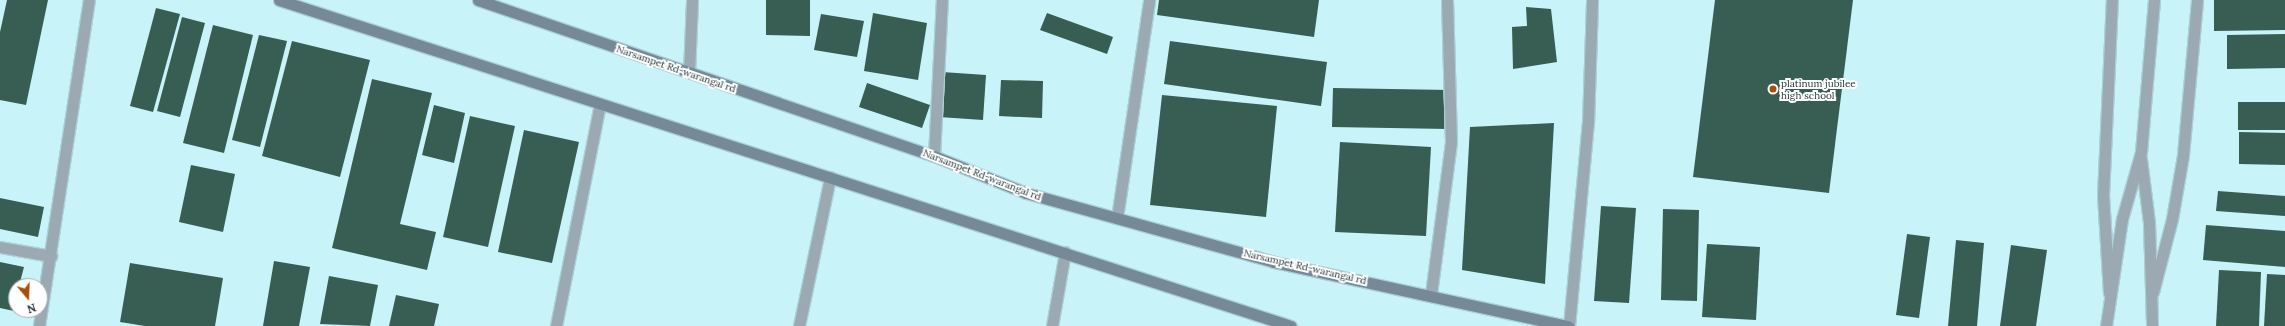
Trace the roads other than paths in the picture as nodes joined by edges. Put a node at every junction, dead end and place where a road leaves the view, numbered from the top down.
1 (89, 0) edge
2 (279, 0) edge
3 (478, 0) edge
4 (692, 0) edge
5 (942, 0) edge
6 (1149, 0) edge
7 (1447, 0) edge
8 (1592, 0) edge
9 (2112, 0) edge
10 (2154, 0) edge
11 (2197, 0) edge
12 (689, 73) junction
13 (600, 104) junction
14 (2141, 152) junction
15 (934, 156) junction
16 (830, 177) junction
17 (1117, 218) junction
18 (0, 247) edge
19 (1065, 252) junction
20 (51, 256) junction
21 (2153, 293) junction
22 (1431, 294) junction
23 (2109, 295) junction
24 (38, 326) edge
25 (556, 326) edge
26 (799, 326) edge
27 (1052, 326) edge
28 (1290, 326) edge
29 (1569, 326) edge
30 (2106, 326) edge
31 (2152, 326) edge

1 - 20 street
2 - 13 main road
3 - 12 main road, Narsampet Rd-warangal rd
4 - 12 street
5 - 15 street
6 - 17 street
7 - 22 street
8 - 29 street
9 - 23 street
10 - 14 street
11 - 21 street
12 - 15 main road, Narsampet Rd-warangal rd
13 - 16 main road
13 - 25 street
14 - 21 street
14 - 23 street
15 - 17 main road, Narsampet Rd-warangal rd
16 - 19 main road
16 - 26 street
17 - 22 main road, Narsampet Rd-warangal rd
18 - 20 street
19 - 27 street
19 - 28 main road
20 - 24 street
21 - 31 street
22 - 29 main road, Narsampet Rd-warangal rd
23 - 30 street

